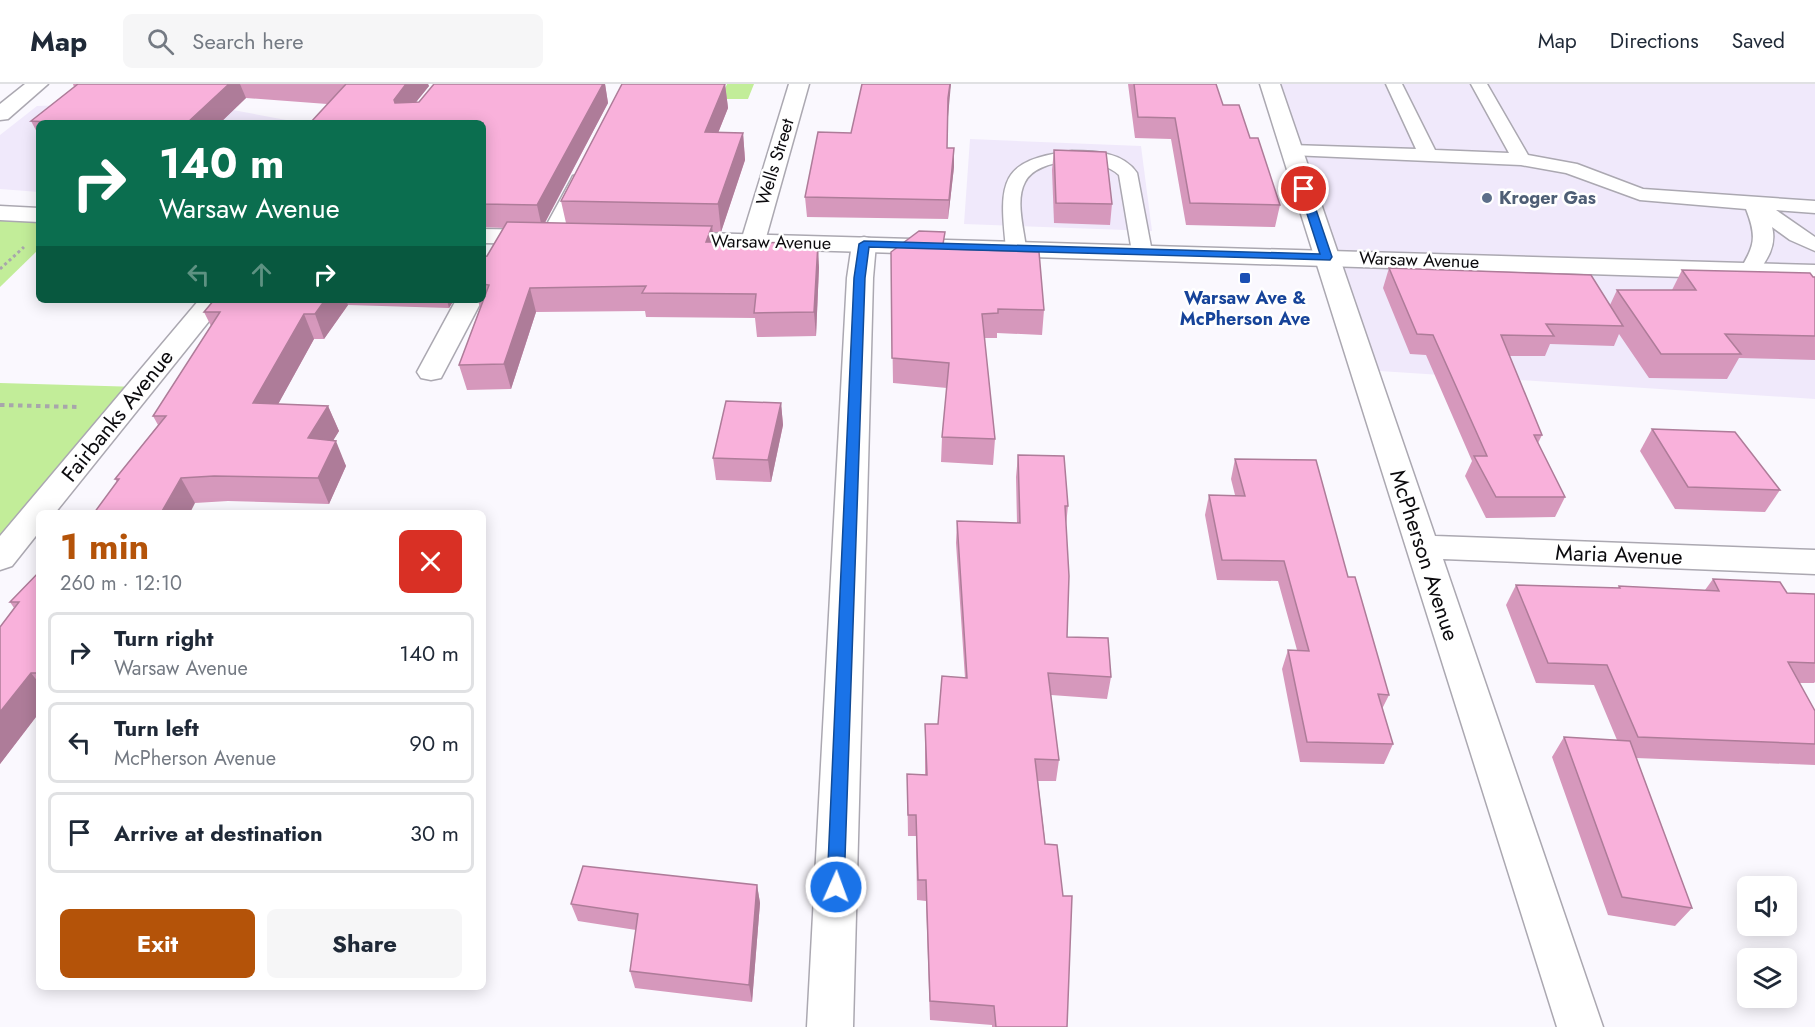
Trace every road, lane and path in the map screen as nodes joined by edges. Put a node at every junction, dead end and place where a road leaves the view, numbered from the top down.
1 (38, 84) edge
2 (799, 84) edge
3 (1270, 84) edge
4 (1394, 84) edge
5 (1479, 84) edge
6 (0, 114) edge
7 (1291, 150) junction
8 (1428, 155) junction
9 (1521, 159) junction
10 (587, 166) edge
11 (1754, 203) junction
12 (1815, 207) edge
13 (0, 213) edge
14 (36, 215) edge
15 (493, 236) edge
16 (562, 238) joint
17 (646, 239) edge
18 (753, 241) junction
19 (864, 244) junction
20 (20, 245) dead end
21 (1815, 245) edge
22 (1016, 248) junction
23 (1142, 252) junction
24 (1327, 257) junction
25 (491, 260) edge
26 (0, 269) edge
27 (1749, 271) junction
28 (1815, 273) edge
29 (210, 303) edge
30 (467, 303) edge
31 (431, 372) dead end
32 (0, 405) edge
33 (120, 411) junction
34 (39, 510) edge
35 (36, 514) edge
36 (1423, 548) junction
37 (0, 558) edge
38 (1815, 562) edge
39 (830, 1027) edge
40 (1580, 1027) edge

1 - 6 street
2 - 18 street, Wells Street
3 - 7 street, McPherson Avenue
4 - 8 lane
5 - 9 lane
7 - 8 lane
7 - 24 street, McPherson Avenue
8 - 9 lane
9 - 11 lane
10 - 16 lane
11 - 12 lane
11 - 21 lane
11 - 27 lane
13 - 14 street
15 - 16 street
15 - 25 street
17 - 18 street, Warsaw Avenue
18 - 19 street, Warsaw Avenue
19 - 22 street, Warsaw Avenue
19 - 39 street
20 - 26 path
22 - 23 street, Warsaw Avenue
22 - 23 lane
23 - 24 street, Warsaw Avenue
24 - 27 street, Warsaw Avenue
24 - 36 street, McPherson Avenue
27 - 28 street, Warsaw Avenue
29 - 33 street, Fairbanks Avenue
30 - 31 street
32 - 33 path
33 - 34 street, Fairbanks Avenue
35 - 37 street, Fairbanks Avenue
36 - 38 street, Maria Avenue
36 - 40 street, McPherson Avenue

